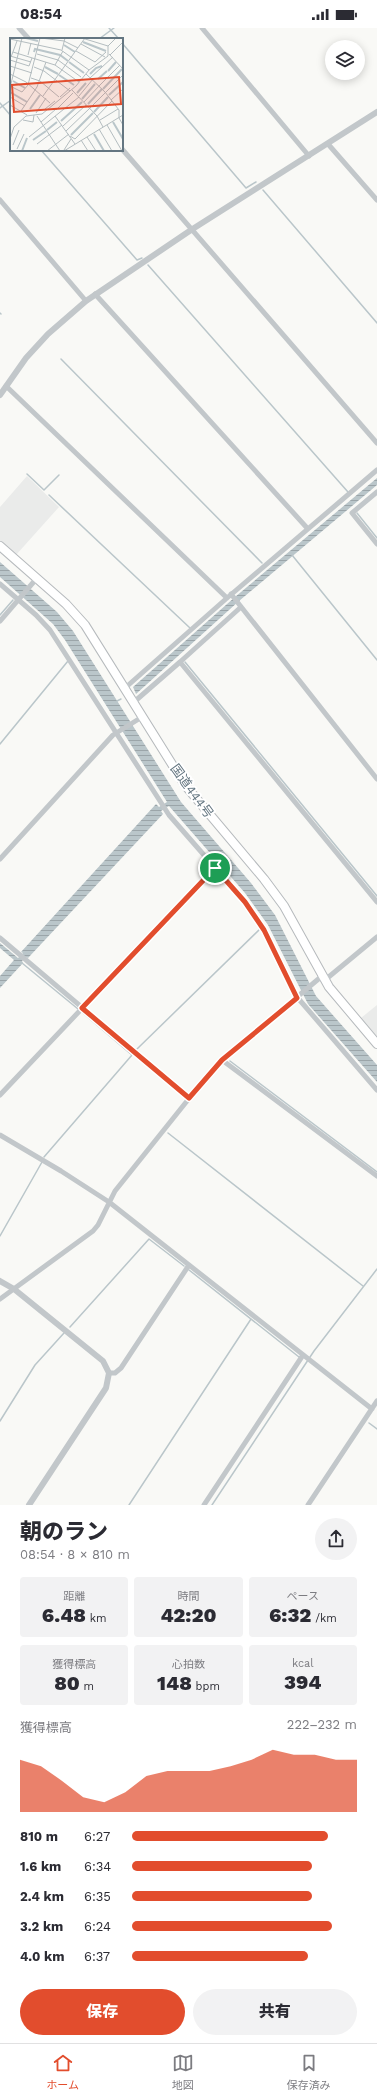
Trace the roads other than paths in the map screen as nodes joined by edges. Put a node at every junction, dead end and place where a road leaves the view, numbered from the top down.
1 (19, 28) edge
2 (202, 28) edge
3 (28, 38) edge
4 (377, 112) edge
5 (328, 144) junction
6 (123, 150) edge
7 (309, 156) junction
8 (0, 200) edge
9 (377, 200) edge
10 (191, 230) junction
11 (95, 294) junction
12 (86, 301) junction
13 (6, 386) junction
14 (0, 395) edge
15 (377, 443) edge
16 (377, 470) edge
17 (377, 492) edge
18 (308, 529) junction
19 (377, 544) edge
20 (0, 546) edge
21 (37, 578) junction
22 (0, 584) edge
23 (230, 596) junction
24 (18, 598) junction
25 (240, 606) junction
26 (0, 620) edge
27 (180, 662) junction
28 (126, 688) junction
29 (133, 701) junction
30 (142, 717) junction
31 (118, 732) junction
32 (377, 778) edge
33 (0, 859) edge
34 (215, 868) junction
35 (377, 902) edge
36 (377, 937) edge
37 (0, 938) edge
38 (323, 978) junction
39 (297, 997) junction
40 (82, 1008) junction
41 (377, 1044) edge
42 (222, 1060) junction
43 (377, 1090) edge
44 (0, 1095) edge
45 (189, 1098) junction
46 (0, 1135) edge
47 (377, 1176) edge
48 (109, 1202) junction
49 (189, 1265) junction
50 (0, 1281) edge
51 (14, 1289) junction
52 (0, 1299) edge
53 (307, 1358) junction
54 (109, 1374) junction
55 (377, 1402) edge
56 (372, 1409) junction
57 (29, 1505) edge
58 (204, 1505) edge
59 (308, 1505) edge

1 - 3 street
2 - 7 street
4 - 5 street
5 - 7 street
5 - 9 street
6 - 10 street
7 - 10 street
8 - 12 street
10 - 11 street
10 - 15 street
11 - 12 street
11 - 18 street
12 - 13 street
13 - 14 street
13 - 23 street
16 - 18 street
17 - 19 street
18 - 23 street
20 - 21 highway, 国道444号
21 - 24 street
21 - 28 highway, 国道444号
22 - 24 street
23 - 25 street
23 - 28 street
24 - 26 street
24 - 31 street
25 - 27 street
25 - 32 street
27 - 29 street
27 - 35 street
28 - 29 highway, 国道444号
29 - 30 highway, 国道444号
30 - 31 street
30 - 38 highway, 国道444号
31 - 33 street
31 - 34 street
34 - 39 street
34 - 40 street
36 - 38 street
37 - 40 street
38 - 39 street
38 - 41 highway, 国道444号
39 - 42 street
39 - 43 street
40 - 44 street
40 - 45 street
42 - 45 street
42 - 47 street
45 - 48 street
46 - 48 street
48 - 49 street
48 - 51 street
49 - 53 street
49 - 54 street
50 - 51 street
51 - 52 street
51 - 54 street
53 - 56 street
53 - 58 street
54 - 57 street
55 - 56 street
56 - 59 street

